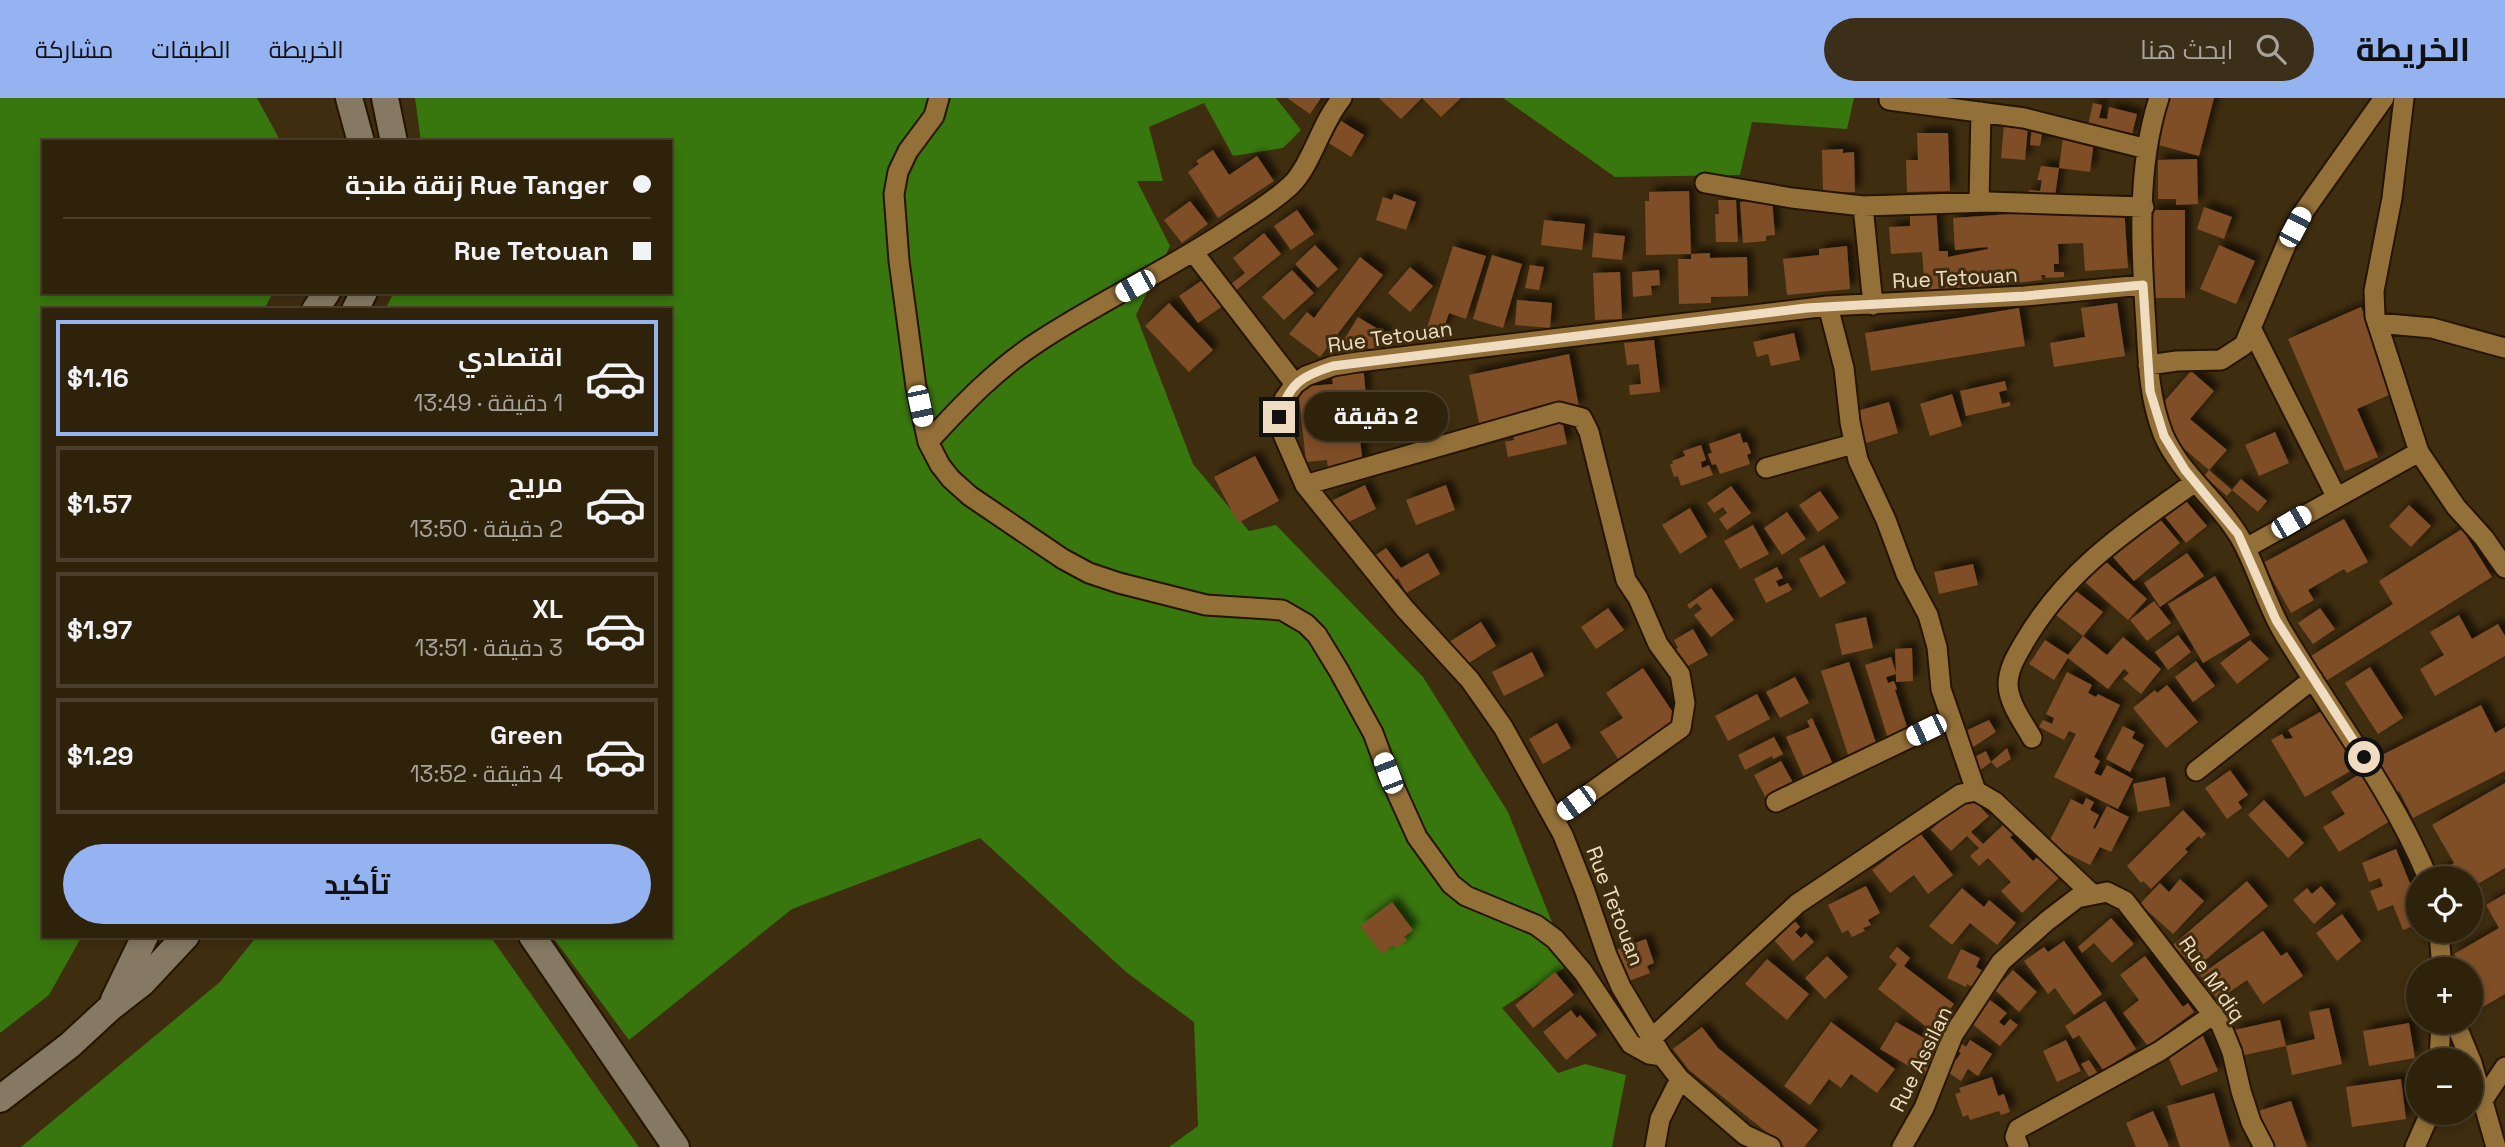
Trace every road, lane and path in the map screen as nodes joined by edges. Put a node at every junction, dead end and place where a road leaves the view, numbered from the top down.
1 (349, 98) edge
2 (385, 98) edge
3 (939, 98) edge
4 (1342, 98) edge
5 (2159, 98) edge
6 (2384, 98) edge
7 (2404, 98) edge
8 (1889, 100) dead end
9 (1981, 112) junction
10 (360, 140) edge
11 (394, 140) edge
12 (2147, 149) junction
13 (1705, 183) dead end
14 (1979, 202) junction
15 (1863, 206) junction
16 (2144, 207) junction
17 (1194, 253) junction
18 (2143, 285) junction
19 (1873, 305) junction
20 (1828, 306) junction
21 (2377, 323) junction
22 (2252, 328) junction
23 (2505, 348) edge
24 (2148, 365) junction
25 (1295, 384) junction
26 (928, 442) junction
27 (1853, 444) junction
28 (2419, 452) junction
29 (1766, 468) dead end
30 (2195, 482) junction
31 (1305, 485) junction
32 (2336, 496) junction
33 (2246, 548) junction
34 (2505, 568) edge
35 (2313, 679) junction
36 (1951, 718) junction
37 (2032, 738) dead end
38 (2196, 771) dead end
39 (1976, 791) junction
40 (1776, 802) dead end
41 (1555, 818) junction
42 (2423, 866) edge
43 (2092, 894) junction
44 (144, 938) edge
45 (184, 938) edge
46 (533, 938) edge
47 (110, 1008) junction
48 (2214, 1014) junction
49 (1651, 1038) junction
50 (1662, 1056) junction
51 (2505, 1067) edge
52 (1680, 1079) junction
53 (0, 1099) edge
54 (2483, 1100) joint
55 (2425, 1125) edge
56 (1744, 1141) edge
57 (676, 1147) edge
58 (1655, 1147) edge
59 (1771, 1147) edge
60 (1902, 1147) edge
61 (2019, 1147) edge
62 (2264, 1147) edge
63 (2415, 1147) edge
64 (2496, 1147) edge

1 - 10 main road
2 - 11 main road
3 - 26 street
4 - 17 street
5 - 12 street
6 - 22 street
7 - 21 street
8 - 9 street
9 - 12 street
9 - 14 street
12 - 16 street
13 - 15 street
14 - 15 street
14 - 16 street
15 - 19 street
16 - 18 street
17 - 25 street
17 - 26 street
18 - 19 street, Rue Tetouan
18 - 24 street
19 - 20 street, Rue Tetouan
20 - 25 street, Rue Tetouan
20 - 27 street
21 - 23 street
21 - 28 street
22 - 24 street
22 - 32 street
24 - 30 street
25 - 31 street, Rue Tetouan
26 - 50 street
27 - 29 street
27 - 36 street
28 - 32 street
28 - 34 street
30 - 33 street
30 - 37 street
31 - 41 street, Rue Tetouan
31 - 41 street
32 - 33 street
33 - 35 street
35 - 38 street
35 - 42 street
36 - 39 street
36 - 40 street
39 - 43 street
39 - 49 street
41 - 49 street, Rue Tetouan
43 - 48 street, Rue M'diq
43 - 60 street, Rue Assilan
44 - 47 main road
45 - 47 main road
46 - 57 main road
47 - 53 main road
48 - 61 street
48 - 62 street, Rue M'diq
49 - 50 street, Rue Tetouan
50 - 52 street, Rue Tetouan
51 - 54 street
52 - 56 street, Rue Tetouan
52 - 58 street
54 - 64 street
55 - 63 street
56 - 59 street, Rue Tetouan

